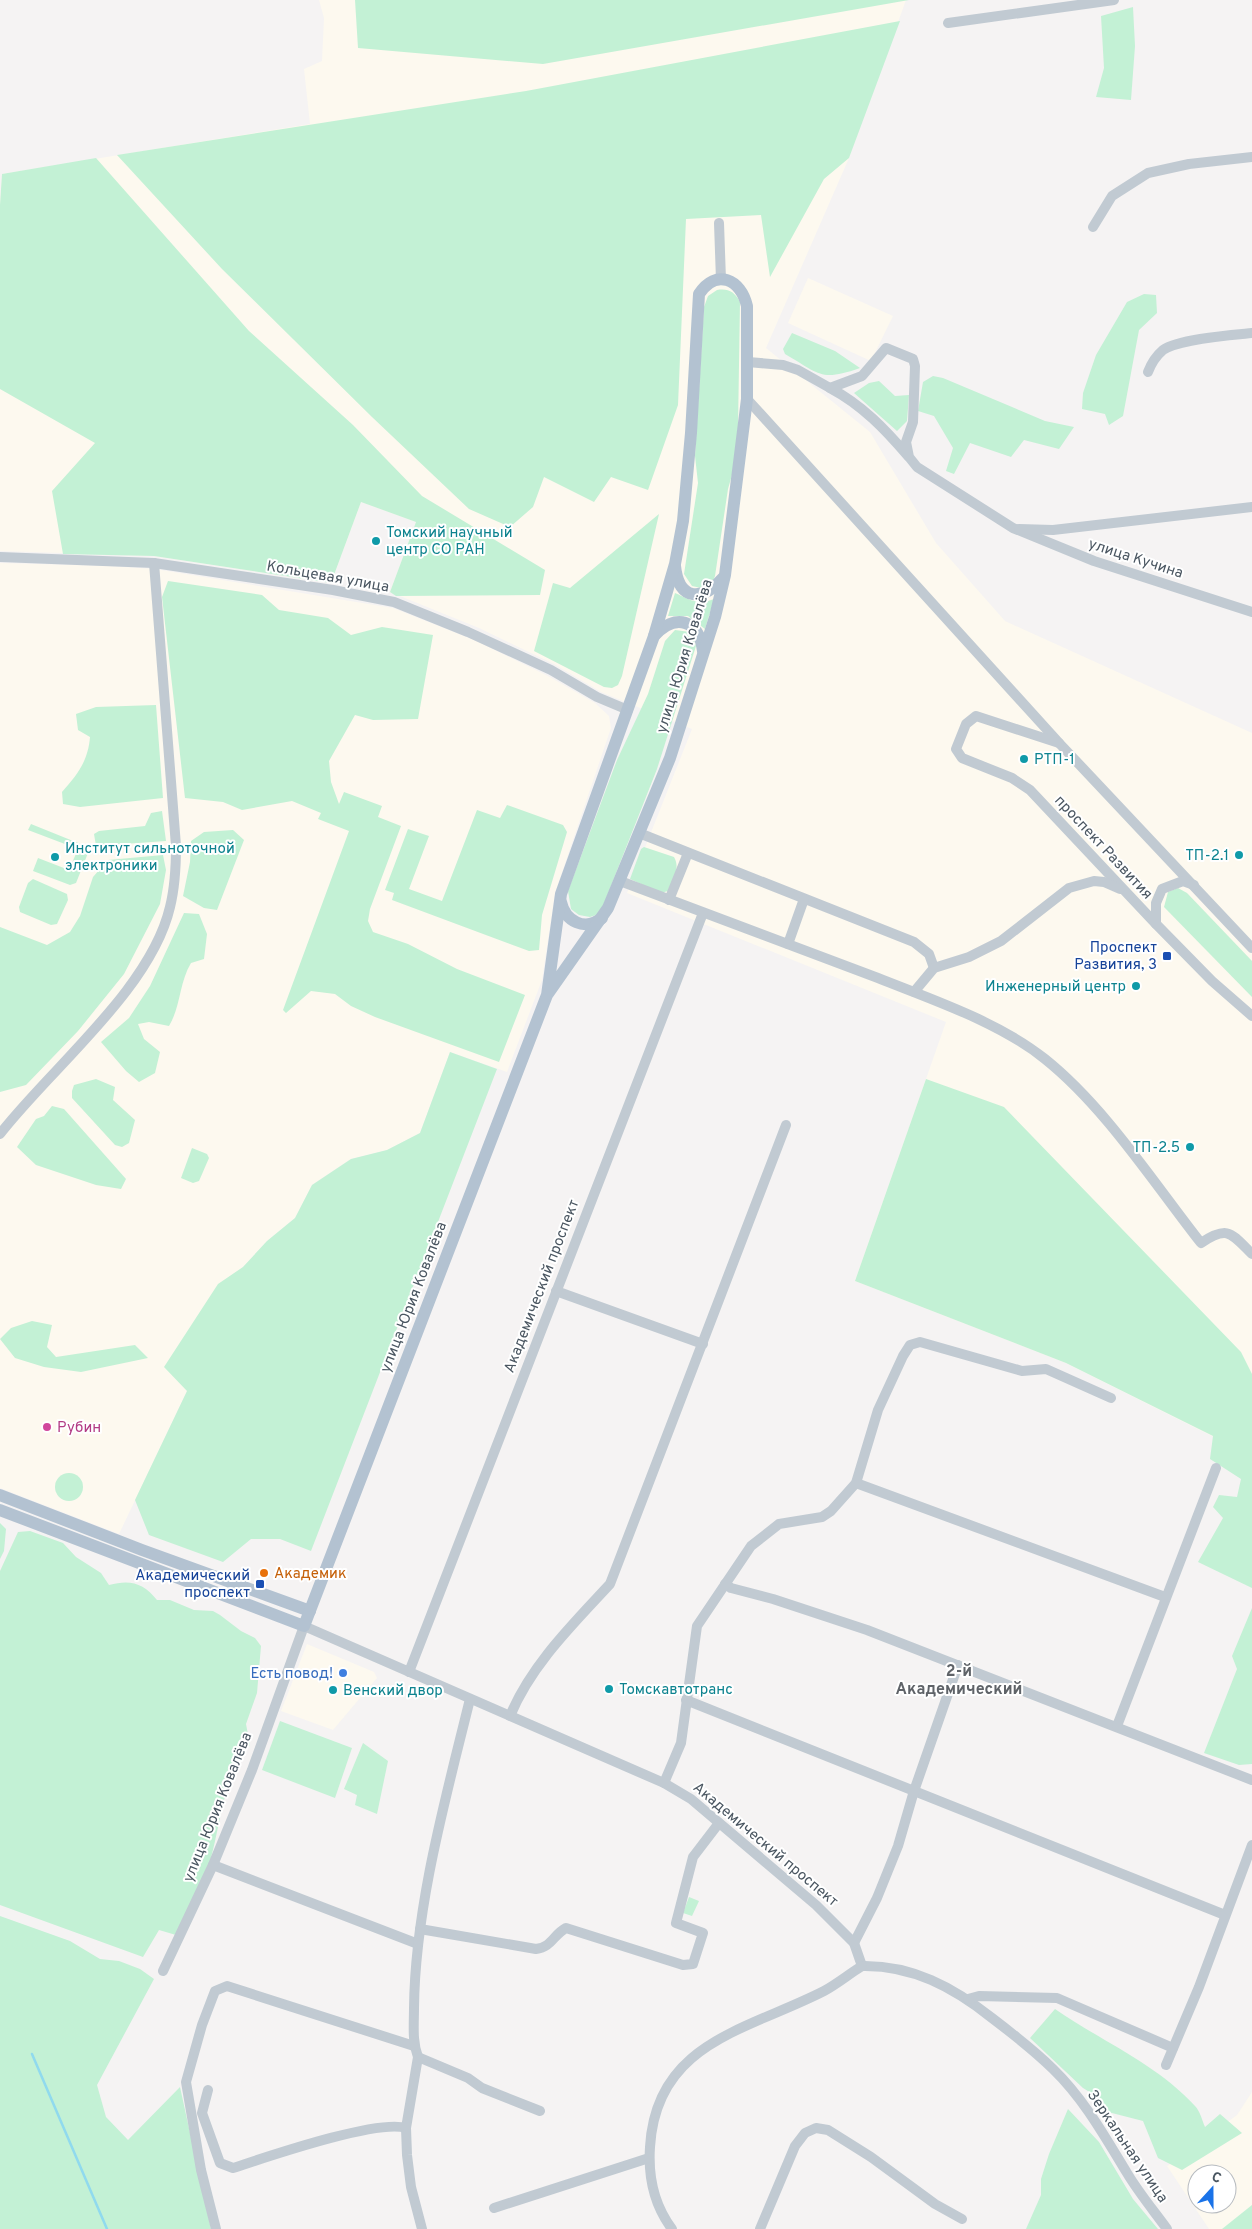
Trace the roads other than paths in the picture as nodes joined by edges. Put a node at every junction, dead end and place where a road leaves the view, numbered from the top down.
1 (1114, 0) edge
2 (948, 23) dead end
3 (1252, 157) edge
4 (719, 223) dead end
5 (1093, 226) dead end
6 (721, 280) junction
7 (1252, 333) edge
8 (748, 362) junction
9 (1148, 372) dead end
10 (830, 388) junction
11 (747, 399) junction
12 (909, 457) junction
13 (1252, 507) edge
14 (1013, 528) junction
15 (1053, 530) junction
16 (1047, 543) junction
17 (0, 557) edge
18 (154, 563) junction
19 (675, 564) junction
20 (725, 575) junction
21 (1252, 612) edge
22 (654, 636) junction
23 (703, 653) junction
24 (628, 710) junction
25 (1060, 744) junction
26 (639, 834) junction
27 (688, 853) junction
28 (620, 881) junction
29 (1195, 886) junction
30 (561, 894) junction
31 (1129, 895) junction
32 (804, 899) junction
33 (669, 900) junction
34 (703, 912) junction
35 (603, 917) junction
36 (1156, 924) junction
37 (788, 944) junction
38 (1252, 948) edge
39 (934, 968) junction
40 (914, 992) junction
41 (547, 995) junction
42 (1252, 1016) edge
43 (786, 1126) dead end
44 (0, 1134) edge
45 (1252, 1254) edge
46 (556, 1291) junction
47 (703, 1344) junction
48 (1111, 1398) dead end
49 (1216, 1468) dead end
50 (856, 1482) junction
51 (0, 1494) edge
52 (0, 1510) edge
53 (142, 1550) junction
54 (137, 1564) junction
55 (725, 1584) junction
56 (1165, 1597) junction
57 (310, 1611) junction
58 (304, 1626) junction
59 (958, 1665) junction
60 (409, 1672) junction
61 (470, 1699) junction
62 (686, 1700) junction
63 (510, 1716) junction
64 (1117, 1726) junction
65 (1252, 1780) edge
66 (664, 1782) junction
67 (914, 1792) junction
68 (719, 1823) junction
69 (1252, 1845) edge
70 (213, 1865) junction
71 (1226, 1915) junction
72 (420, 1929) junction
73 (854, 1943) junction
74 (418, 1944) junction
75 (862, 1966) junction
76 (163, 1971) dead end
77 (968, 1999) junction
78 (414, 2046) junction
79 (1172, 2048) junction
80 (418, 2057) junction
81 (1166, 2065) dead end
82 (208, 2090) dead end
83 (540, 2111) dead end
84 (406, 2128) junction
85 (649, 2158) junction
86 (494, 2208) dead end
87 (962, 2219) dead end
88 (216, 2229) edge
89 (422, 2229) edge
90 (672, 2229) edge
91 (760, 2229) edge
92 (1167, 2229) edge

1 - 2 street
3 - 5 street
4 - 6 street
6 - 8 main road, улица Юрия Ковалёва
6 - 19 main road, улица Юрия Ковалёва
7 - 9 street
8 - 10 street, улица Кучина
8 - 11 main road, улица Юрия Ковалёва
10 - 12 street, улица Кучина
10 - 12 street
11 - 20 main road, улица Юрия Ковалёва
11 - 25 street
12 - 14 street, улица Кучина
13 - 15 street
14 - 15 street
14 - 16 street, улица Кучина
15 - 16 street
16 - 21 street, улица Кучина
17 - 18 street, Кольцевая улица
18 - 24 street, Кольцевая улица
18 - 44 street
19 - 20 main road
19 - 22 main road, улица Юрия Ковалёва
20 - 23 main road, улица Юрия Ковалёва
22 - 23 main road
22 - 24 main road, улица Юрия Ковалёва
23 - 26 main road, улица Юрия Ковалёва
24 - 30 main road, улица Юрия Ковалёва
25 - 29 street
25 - 31 street, проспект Развития
26 - 27 street
26 - 28 main road, улица Юрия Ковалёва
27 - 32 street
27 - 33 street
28 - 33 street
28 - 35 main road, улица Юрия Ковалёва
29 - 36 street, проспект Развития
29 - 38 street
30 - 35 main road
30 - 41 main road, улица Юрия Ковалёва
31 - 36 street, проспект Развития
31 - 39 street
32 - 37 street
32 - 39 street
33 - 34 street
34 - 37 street
34 - 46 street, Академический проспект
35 - 41 main road, улица Юрия Ковалёва
36 - 42 street, проспект Развития
37 - 40 street
39 - 40 street
40 - 45 street
41 - 57 main road, улица Юрия Ковалёва
43 - 47 street
46 - 47 street
46 - 60 street, Академический проспект
47 - 63 street
48 - 50 street
49 - 56 street
50 - 55 street
50 - 56 street
51 - 53 main road
52 - 54 main road, Академический проспект
53 - 54 main road
53 - 57 main road
54 - 58 main road, Академический проспект
55 - 59 street
55 - 62 street
56 - 64 street
57 - 58 main road
58 - 60 street, Академический проспект
58 - 70 street, улица Юрия Ковалёва
59 - 64 street
59 - 67 street
60 - 61 street, Академический проспект
61 - 63 street, Академический проспект
61 - 72 street
62 - 66 street
62 - 67 street
63 - 66 street, Академический проспект
64 - 65 street
66 - 68 street, Академический проспект
67 - 71 street
67 - 73 street
68 - 72 street
68 - 73 street, Академический проспект
69 - 71 street
70 - 74 street
70 - 76 street, улица Юрия Ковалёва
71 - 79 street
72 - 74 street
73 - 75 street, Академический проспект
74 - 78 street
75 - 77 street, Зеркальная улица
75 - 85 street
77 - 79 street
77 - 92 street, Зеркальная улица
78 - 80 street
78 - 88 street
79 - 81 street
80 - 83 street
80 - 84 street
82 - 84 street
84 - 89 street
85 - 86 street
85 - 90 street
87 - 91 street

